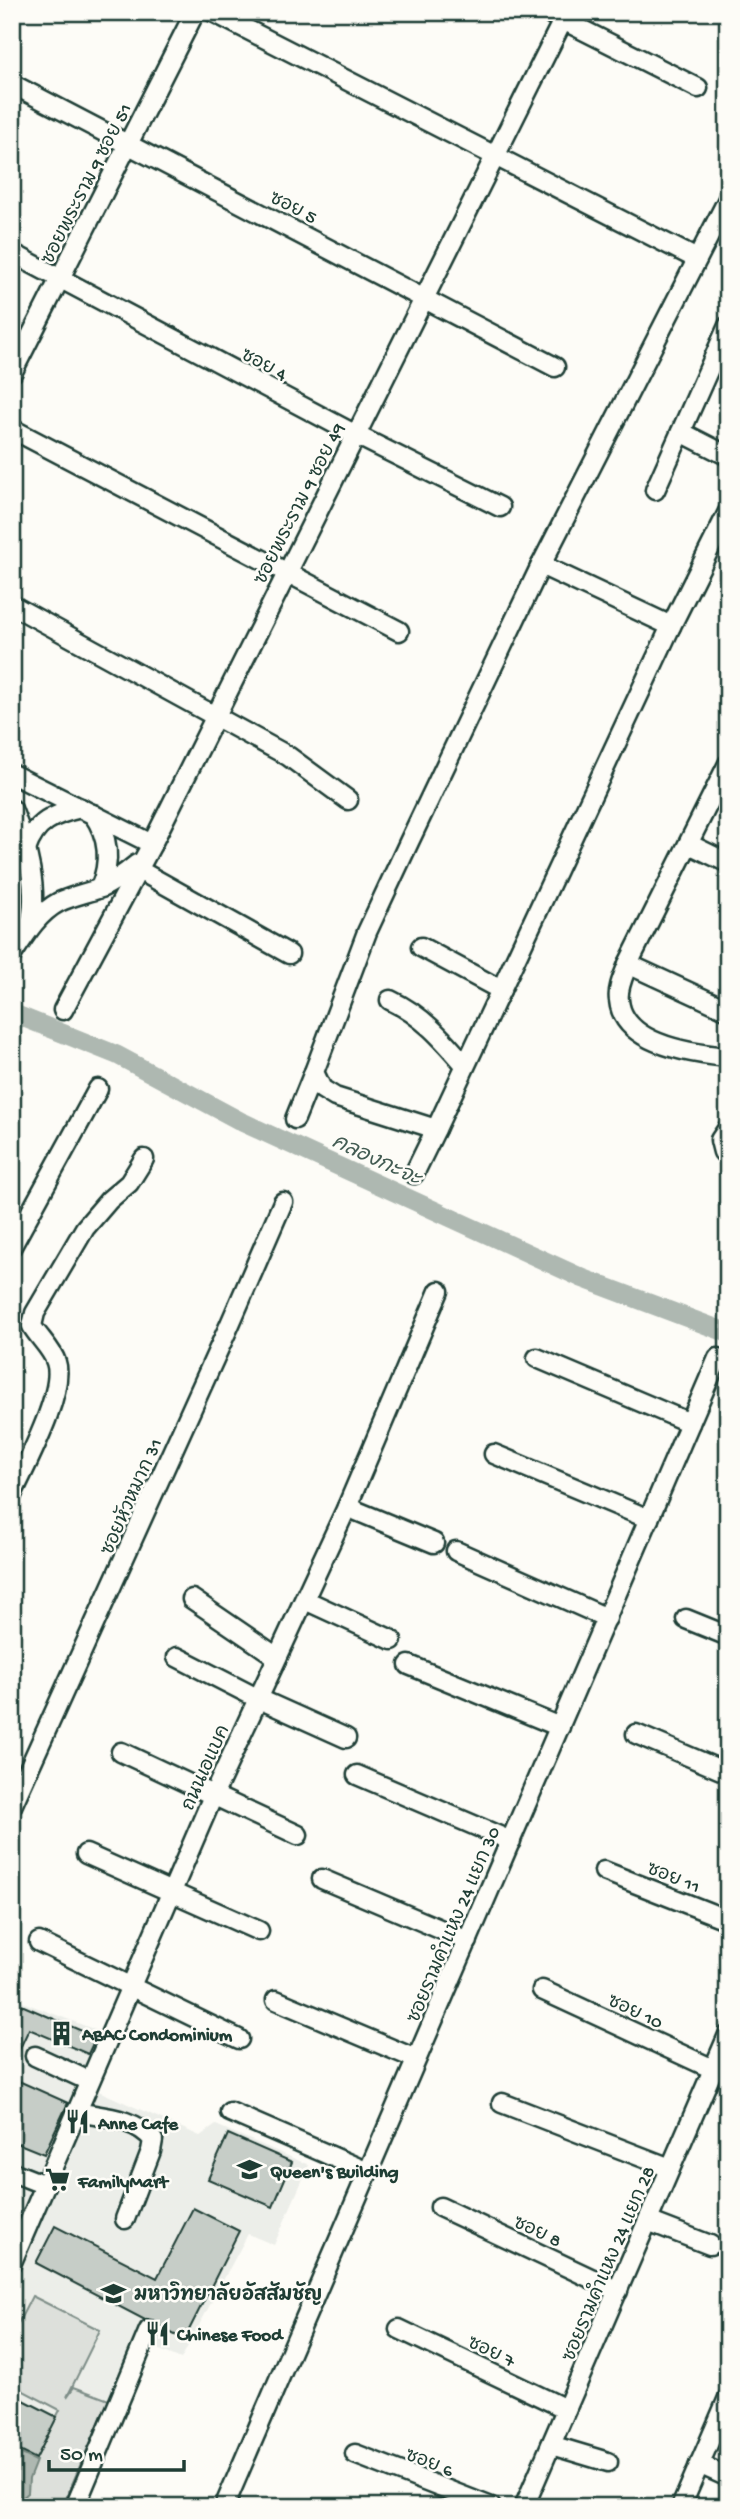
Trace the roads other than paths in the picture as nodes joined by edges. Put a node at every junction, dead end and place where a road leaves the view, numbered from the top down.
1 (195, 12) edge
2 (213, 12) edge
3 (559, 15) edge
4 (12, 84) edge
5 (698, 88) dead end
6 (128, 144) junction
7 (496, 158) junction
8 (728, 199) edge
9 (12, 253) edge
10 (697, 259) junction
11 (61, 278) junction
12 (426, 298) junction
13 (728, 326) edge
14 (555, 366) dead end
15 (12, 373) edge
16 (12, 429) edge
17 (681, 432) junction
18 (356, 435) junction
19 (728, 456) edge
20 (655, 489) dead end
21 (499, 507) dead end
22 (728, 512) edge
23 (541, 565) junction
24 (286, 572) junction
25 (12, 606) edge
26 (671, 626) junction
27 (399, 631) dead end
28 (215, 714) junction
29 (728, 764) edge
30 (12, 774) edge
31 (348, 800) dead end
32 (12, 809) edge
33 (87, 811) junction
34 (689, 844) junction
35 (26, 850) junction
36 (144, 857) junction
37 (728, 863) edge
38 (100, 888) junction
39 (29, 929) junction
40 (421, 947) dead end
41 (12, 954) edge
42 (289, 954) dead end
43 (628, 964) junction
44 (501, 989) junction
45 (390, 1000) dead end
46 (63, 1010) dead end
47 (728, 1010) edge
48 (728, 1057) edge
49 (466, 1065) junction
50 (314, 1072) junction
51 (98, 1089) dead end
52 (295, 1119) dead end
53 (728, 1128) edge
54 (436, 1129) junction
55 (728, 1156) edge
56 (144, 1159) dead end
57 (414, 1174) dead end
58 (283, 1202) dead end
59 (12, 1246) edge
60 (439, 1291) dead end
61 (537, 1358) dead end
62 (718, 1358) dead end
63 (690, 1423) junction
64 (494, 1454) dead end
65 (12, 1495) edge
66 (347, 1507) junction
67 (649, 1519) junction
68 (434, 1543) dead end
69 (456, 1551) dead end
70 (192, 1599) dead end
71 (305, 1600) junction
72 (607, 1618) junction
73 (686, 1619) dead end
74 (728, 1636) edge
75 (392, 1640) dead end
76 (177, 1657) dead end
77 (277, 1657) junction
78 (409, 1665) dead end
79 (257, 1698) junction
80 (560, 1727) junction
81 (636, 1734) dead end
82 (346, 1738) dead end
83 (121, 1752) dead end
84 (728, 1773) edge
85 (357, 1775) dead end
86 (213, 1796) junction
87 (12, 1806) edge
88 (298, 1835) dead end
89 (511, 1841) junction
90 (86, 1854) dead end
91 (604, 1871) dead end
92 (323, 1880) dead end
93 (172, 1893) junction
94 (728, 1920) edge
95 (259, 1931) dead end
96 (468, 1941) junction
97 (40, 1942) dead end
98 (131, 1986) junction
99 (542, 1990) dead end
100 (276, 2000) dead end
101 (728, 2035) edge
102 (239, 2039) dead end
103 (35, 2056) dead end
104 (416, 2059) junction
105 (713, 2069) junction
106 (89, 2081) junction
107 (502, 2103) dead end
108 (76, 2112) junction
109 (230, 2112) dead end
110 (670, 2168) junction
111 (12, 2172) edge
112 (368, 2172) junction
113 (45, 2185) junction
114 (440, 2207) dead end
115 (125, 2219) dead end
116 (648, 2221) junction
117 (710, 2245) dead end
118 (12, 2262) edge
119 (618, 2291) junction
120 (399, 2329) dead end
121 (149, 2330) dead end
122 (728, 2398) edge
123 (566, 2409) junction
124 (551, 2445) junction
125 (355, 2454) dead end
126 (608, 2462) dead end
127 (699, 2464) junction
128 (728, 2477) edge
129 (75, 2507) edge
130 (224, 2507) edge
131 (491, 2507) edge
132 (524, 2507) edge
133 (681, 2507) edge

1 - 6 street, ซอยพระราม 9 ซอย 51
2 - 7 street
3 - 5 street
3 - 7 street, ซอยพระราม 9 ซอย 49
4 - 6 street, ซอย 5
6 - 11 street, ซอยพระราม 9 ซอย 51
6 - 12 street, ซอย 5
7 - 10 street
7 - 12 street, ซอยพระราม 9 ซอย 49
8 - 10 street
9 - 11 street, ซอย 4
10 - 23 street
11 - 15 street, ซอยพระราม 9 ซอย 51
11 - 18 street, ซอย 4
12 - 14 street, ซอย 5
12 - 18 street, ซอยพระราม 9 ซอย 49
13 - 17 street
16 - 24 street
17 - 19 street
17 - 20 street
18 - 21 street, ซอย 4
18 - 24 street, ซอยพระราม 9 ซอย 49
22 - 26 street
23 - 26 street
23 - 50 street
24 - 27 street
24 - 28 street, ซอยพระราม 9 ซอย 49
25 - 28 street
26 - 44 street
28 - 31 street
28 - 36 street, ซอยพระราม 9 ซอย 49
29 - 34 street
30 - 33 street
32 - 35 street
33 - 35 street
33 - 36 street
33 - 38 street
34 - 37 street
34 - 43 street
35 - 39 street
36 - 38 street
36 - 42 street
36 - 46 street, ซอยพระราม 9 ซอย 49
38 - 39 street
39 - 41 street
40 - 44 street
43 - 47 street
43 - 48 street
44 - 49 street
45 - 49 street
49 - 54 street
50 - 52 street
50 - 54 street
51 - 59 street
53 - 55 street
54 - 57 street
56 - 65 street
58 - 87 street, ซอยหัวหมาก 31
60 - 66 street, ถนนเอแบค
61 - 63 street
62 - 63 street, ซอยรามคำแหง 24 แยก 30
63 - 67 street, ซอยรามคำแหง 24 แยก 30
64 - 67 street
66 - 68 street
66 - 71 street, ถนนเอแบค
67 - 72 street, ซอยรามคำแหง 24 แยก 30
69 - 72 street
70 - 77 street
71 - 75 street
71 - 77 street, ถนนเอแบค
72 - 80 street, ซอยรามคำแหง 24 แยก 30
73 - 74 street
76 - 79 street
77 - 79 street, ถนนเอแบค
78 - 80 street
79 - 82 street
79 - 86 street, ถนนเอแบค
80 - 89 street, ซอยรามคำแหง 24 แยก 30
81 - 84 street
83 - 86 street
85 - 89 street
86 - 88 street
86 - 93 street, ถนนเอแบค
89 - 96 street, ซอยรามคำแหง 24 แยก 30
90 - 93 street
91 - 94 street, ซอย 11
92 - 96 street
93 - 95 street
93 - 98 street, ถนนเอแบค
96 - 104 street, ซอยรามคำแหง 24 แยก 30
97 - 98 street
98 - 102 street
98 - 106 street, ถนนเอแบค
99 - 105 street, ซอย 10
100 - 104 street
101 - 105 street, ซอยรามคำแหง 24 แยก 28
103 - 106 street
104 - 112 street, ซอยรามคำแหง 24 แยก 30
105 - 110 street, ซอยรามคำแหง 24 แยก 28
106 - 108 street, ถนนเอแบค
107 - 110 street
108 - 113 street, ถนนเอแบค
108 - 115 street
109 - 112 street
110 - 116 street, ซอยรามคำแหง 24 แยก 28
111 - 113 street
112 - 130 street, ซอยรามคำแหง 24 แยก 30
113 - 118 street, ถนนเอแบค
114 - 119 street, ซอย 8
116 - 117 street
116 - 119 street, ซอยรามคำแหง 24 แยก 28
119 - 123 street, ซอยรามคำแหง 24 แยก 28
120 - 123 street, ซอย 7
121 - 129 street
122 - 127 street
123 - 124 street, ซอยรามคำแหง 24 แยก 28
124 - 126 street
124 - 132 street, ซอยรามคำแหง 24 แยก 28
125 - 131 street, ซอย 6
127 - 128 street
127 - 133 street

